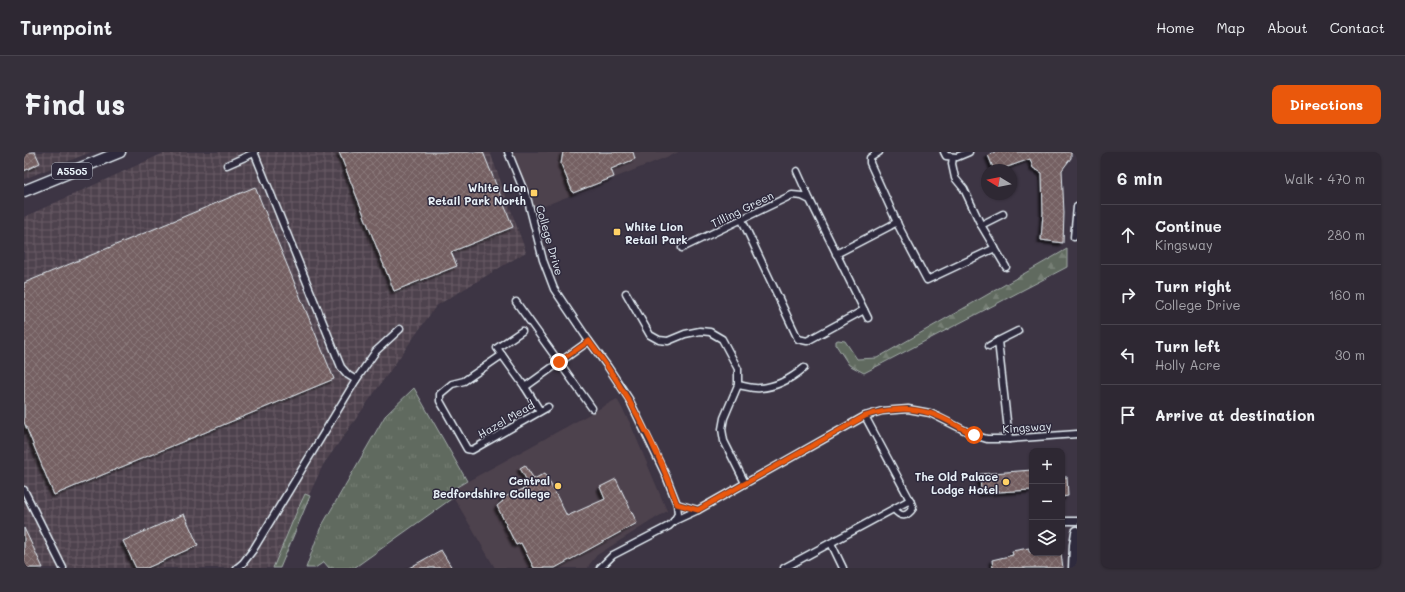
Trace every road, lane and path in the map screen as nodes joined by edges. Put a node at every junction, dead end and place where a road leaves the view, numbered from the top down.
1 (120, 152) edge
2 (508, 152) edge
3 (879, 152) edge
4 (944, 152) edge
5 (969, 152) edge
6 (254, 153) edge
7 (953, 157) junction
8 (227, 165) dead end
9 (797, 171) dead end
10 (24, 191) edge
11 (810, 200) junction
12 (1077, 207) edge
13 (1002, 214) dead end
14 (742, 220) junction
15 (897, 222) junction
16 (982, 225) junction
17 (1074, 237) dead end
18 (682, 248) dead end
19 (995, 248) junction
20 (836, 254) junction
21 (1006, 267) dead end
22 (626, 293) dead end
23 (516, 302) dead end
24 (864, 310) junction
25 (868, 318) dead end
26 (400, 329) dead end
27 (522, 331) dead end
28 (1018, 331) dead end
29 (589, 341) junction
30 (998, 341) junction
31 (989, 346) dead end
32 (502, 355) junction
33 (559, 362) junction
34 (804, 368) dead end
35 (356, 380) junction
36 (738, 385) junction
37 (525, 387) junction
38 (548, 407) dead end
39 (592, 408) dead end
40 (540, 412) junction
41 (865, 416) junction
42 (1077, 434) edge
43 (1009, 439) junction
44 (745, 483) junction
45 (24, 490) edge
46 (910, 500) junction
47 (677, 504) junction
48 (894, 509) junction
49 (698, 510) junction
50 (1077, 520) edge
51 (1065, 521) edge
52 (674, 522) junction
53 (1077, 532) edge
54 (831, 543) junction
55 (63, 568) edge
56 (237, 568) edge
57 (600, 568) edge
58 (784, 568) edge
59 (843, 568) edge
60 (1074, 568) edge

1 - 10 main road, A5505
2 - 29 street, College Drive
3 - 15 street
4 - 7 street
5 - 7 street
6 - 8 street
6 - 35 street
7 - 16 street
9 - 11 street
11 - 14 street, Tilling Green
11 - 20 street
12 - 17 street
13 - 16 street
14 - 18 street, Tilling Green
14 - 24 street
15 - 19 street
15 - 20 street
16 - 19 street
19 - 21 street
20 - 24 street
22 - 36 street
23 - 33 street
24 - 25 street
26 - 35 street
27 - 32 street
28 - 30 street
29 - 33 street
29 - 47 street, College Drive
30 - 31 street
30 - 43 street
32 - 37 street
32 - 40 street, Hazel Mead
33 - 37 street
33 - 39 street
34 - 36 street
35 - 56 street
36 - 44 street
37 - 40 street
38 - 40 street, Hazel Mead
41 - 43 street, Kingsway
41 - 44 street, Kingsway
41 - 46 street
42 - 43 street, Kingsway
44 - 49 street, Kingsway
45 - 55 street
46 - 48 street
46 - 48 street
47 - 49 street
47 - 52 street
48 - 54 street
49 - 52 street, Kingsway
50 - 51 street
52 - 57 street
53 - 60 main road
54 - 58 street
54 - 59 street

